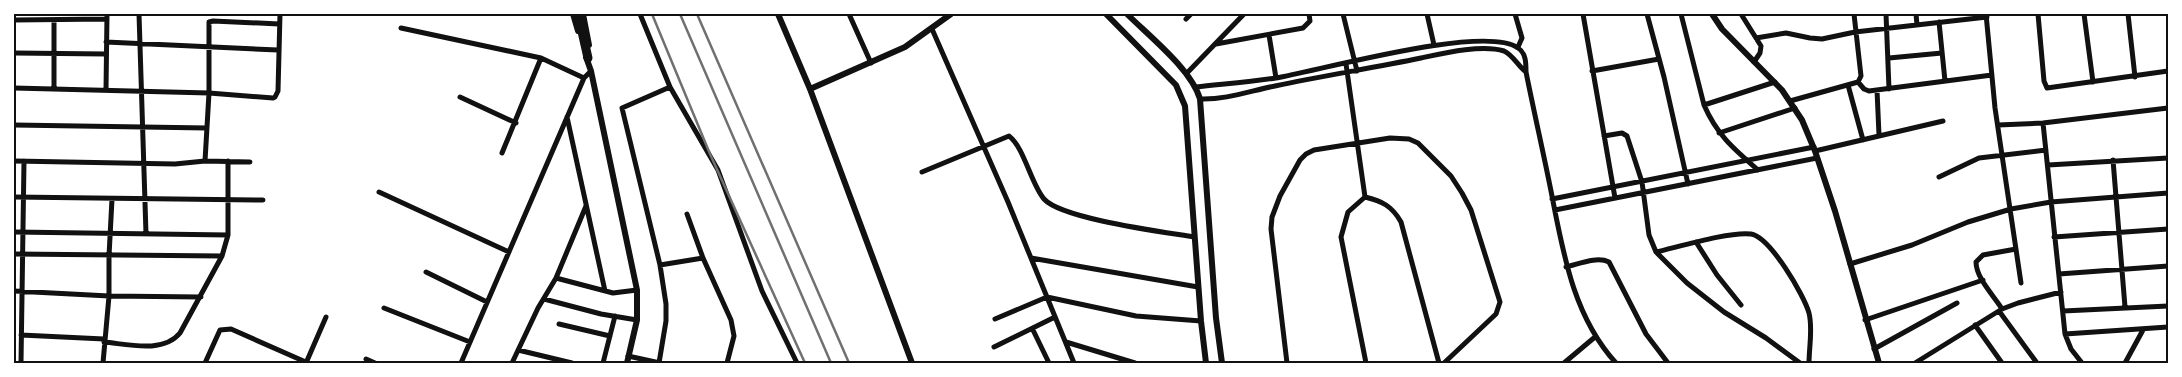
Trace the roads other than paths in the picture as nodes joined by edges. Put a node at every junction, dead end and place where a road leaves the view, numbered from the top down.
1 (139, 14) edge
2 (280, 14) edge
3 (573, 14) edge
4 (578, 14) edge
5 (583, 14) edge
6 (640, 14) edge
7 (778, 14) edge
8 (849, 14) edge
9 (951, 14) edge
10 (1106, 14) edge
11 (1127, 14) edge
12 (1191, 14) edge
13 (1244, 14) edge
14 (1309, 14) edge
15 (1343, 14) edge
16 (1428, 14) edge
17 (1516, 14) edge
18 (1583, 14) edge
19 (1647, 14) edge
20 (1681, 14) edge
21 (1712, 14) edge
22 (1741, 14) edge
23 (1854, 14) edge
24 (1886, 14) edge
25 (1916, 14) edge
26 (2038, 14) edge
27 (2084, 14) edge
28 (2128, 14) edge
29 (1987, 15) edge
30 (107, 17) edge
31 (1186, 19) dead end
32 (14, 20) edge
33 (54, 20) junction
34 (1939, 22) junction
35 (280, 24) junction
36 (1918, 25) junction
37 (401, 28) dead end
38 (1887, 28) junction
39 (932, 29) junction
40 (1855, 32) junction
41 (1269, 35) junction
42 (1756, 38) junction
43 (106, 42) junction
44 (140, 44) junction
45 (1216, 44) junction
46 (1434, 45) junction
47 (1518, 47) junction
48 (209, 48) junction
49 (278, 50) junction
50 (14, 53) edge
51 (55, 53) junction
52 (1942, 53) junction
53 (106, 54) junction
54 (541, 58) junction
55 (588, 58) junction
56 (1889, 58) junction
57 (1659, 59) junction
58 (1355, 62) junction
59 (1754, 62) junction
60 (871, 63) junction
61 (1346, 64) junction
62 (591, 70) junction
63 (1592, 70) junction
64 (1357, 71) junction
65 (2168, 71) edge
66 (1526, 72) junction
67 (1187, 73) junction
68 (1348, 73) junction
69 (1992, 75) junction
70 (2135, 77) junction
71 (584, 78) junction
72 (1276, 78) junction
73 (1945, 81) junction
74 (1775, 82) junction
75 (1858, 82) junction
76 (2093, 82) junction
77 (1848, 85) junction
78 (1196, 87) junction
79 (14, 88) edge
80 (670, 88) junction
81 (54, 89) junction
82 (810, 89) junction
83 (1889, 89) junction
84 (106, 90) junction
85 (1877, 90) junction
86 (142, 91) junction
87 (209, 93) junction
88 (460, 97) dead end
89 (1200, 98) junction
90 (1790, 101) junction
91 (1704, 105) junction
92 (1795, 108) junction
93 (2168, 108) edge
94 (566, 117) junction
95 (1943, 121) dead end
96 (516, 123) junction
97 (2043, 123) junction
98 (1998, 125) junction
99 (14, 126) edge
100 (143, 127) junction
101 (207, 128) junction
102 (1719, 133) junction
103 (1879, 135) junction
104 (1604, 136) junction
105 (1863, 140) junction
106 (1357, 142) junction
107 (982, 147) junction
108 (2046, 150) junction
109 (1816, 152) junction
110 (502, 153) dead end
111 (2002, 154) junction
112 (2168, 158) edge
113 (2113, 160) junction
114 (14, 161) edge
115 (24, 161) junction
116 (205, 161) junction
117 (228, 161) junction
118 (1748, 161) junction
119 (250, 162) dead end
120 (144, 163) junction
121 (2048, 165) junction
122 (1758, 170) junction
123 (922, 172) dead end
124 (1686, 173) junction
125 (1940, 177) dead end
126 (1642, 182) junction
127 (1688, 184) junction
128 (1613, 188) junction
129 (378, 192) dead end
130 (1643, 193) junction
131 (2168, 194) edge
132 (14, 197) edge
133 (22, 197) junction
134 (1365, 197) junction
135 (145, 198) junction
136 (1615, 198) junction
137 (2116, 198) junction
138 (112, 199) junction
139 (229, 199) junction
140 (1552, 199) junction
141 (263, 200) dead end
142 (2051, 202) junction
143 (586, 205) junction
144 (2011, 209) junction
145 (1554, 210) junction
146 (687, 214) dead end
147 (2168, 229) edge
148 (14, 232) edge
149 (22, 232) junction
150 (2120, 233) junction
151 (110, 234) junction
152 (146, 234) junction
153 (228, 235) junction
154 (2054, 237) junction
155 (1194, 238) junction
156 (1696, 242) junction
157 (2016, 249) junction
158 (509, 252) junction
159 (1656, 252) junction
160 (14, 254) edge
161 (22, 254) junction
162 (109, 256) junction
163 (222, 256) junction
164 (703, 258) junction
165 (1031, 258) junction
166 (1850, 264) junction
167 (660, 265) junction
168 (2168, 266) edge
169 (1566, 268) junction
170 (2123, 270) junction
171 (426, 272) dead end
172 (2059, 274) junction
173 (556, 278) junction
174 (1983, 280) junction
175 (2021, 283) dead end
176 (1198, 287) junction
177 (637, 290) junction
178 (14, 291) edge
179 (21, 291) junction
180 (605, 291) junction
181 (2061, 292) junction
182 (109, 296) junction
183 (201, 297) junction
184 (1048, 297) junction
185 (544, 300) junction
186 (487, 302) junction
187 (1957, 304) dead end
188 (1741, 305) dead end
189 (2168, 306) edge
190 (384, 308) dead end
191 (2125, 308) junction
192 (2000, 310) junction
193 (2063, 312) junction
194 (615, 316) junction
195 (326, 317) dead end
196 (1056, 317) junction
197 (14, 319) edge
198 (22, 319) junction
199 (995, 319) dead end
200 (637, 320) junction
201 (1865, 320) junction
202 (1201, 321) junction
203 (560, 324) dead end
204 (1975, 325) junction
205 (2168, 328) edge
206 (1033, 330) junction
207 (2143, 330) junction
208 (2064, 334) junction
209 (21, 335) junction
210 (610, 336) junction
211 (1596, 337) junction
212 (104, 340) junction
213 (470, 342) junction
214 (1066, 342) junction
215 (994, 347) dead end
216 (1874, 349) junction
217 (518, 350) junction
218 (14, 358) edge
219 (366, 359) dead end
220 (628, 360) edge
221 (21, 361) edge
222 (102, 363) edge
223 (205, 363) edge
224 (307, 363) edge
225 (375, 363) edge
226 (461, 363) edge
227 (512, 363) edge
228 (572, 363) edge
229 (603, 363) edge
230 (659, 363) edge
231 (727, 363) edge
232 (797, 363) edge
233 (912, 363) edge
234 (1049, 363) edge
235 (1074, 363) edge
236 (1135, 363) edge
237 (1206, 363) edge
238 (1222, 363) edge
239 (1287, 363) edge
240 (1366, 363) edge
241 (1439, 363) edge
242 (1444, 363) edge
243 (1564, 363) edge
244 (1616, 363) edge
245 (1668, 363) edge
246 (1800, 363) edge
247 (1809, 363) edge
248 (1878, 363) edge
249 (1915, 363) edge
250 (2002, 363) edge
251 (2037, 363) edge
252 (2082, 363) edge
253 (2125, 363) edge

1 - 44 street
2 - 35 street
3 - 55 street
4 - 55 highway
5 - 55 street
6 - 80 street
7 - 82 street
8 - 60 street
9 - 39 street
10 - 155 street
11 - 67 street
12 - 31 street
13 - 45 street
14 - 41 street
15 - 58 street
16 - 46 street
17 - 47 street
18 - 63 street
19 - 57 street
20 - 91 street
21 - 59 street
22 - 42 street
23 - 40 street
24 - 38 street
25 - 36 street
26 - 76 street
27 - 76 street
28 - 70 street
29 - 34 street
29 - 69 street
30 - 33 street
30 - 43 street
32 - 33 street
33 - 51 street
34 - 36 street
34 - 52 street
35 - 48 street
35 - 49 street
36 - 38 street
37 - 54 street
38 - 40 street
38 - 56 street
39 - 60 street
39 - 107 street
40 - 42 street
40 - 75 street
41 - 45 street
41 - 72 street
42 - 59 street
43 - 44 street
43 - 53 street
44 - 48 street
44 - 86 street
45 - 67 street
46 - 47 street
46 - 58 street
47 - 66 street
48 - 49 street
48 - 87 street
49 - 87 street
50 - 51 street
51 - 53 street
51 - 81 street
52 - 56 street
52 - 73 street
53 - 84 street
54 - 71 street
54 - 96 street
55 - 62 street
56 - 83 street
57 - 63 street
57 - 124 street
58 - 61 street
58 - 64 street
59 - 74 street
60 - 82 street
61 - 68 street
61 - 72 street
62 - 71 street
62 - 177 street
63 - 104 street
64 - 66 street
64 - 68 street
65 - 70 street
66 - 140 street
67 - 78 street
68 - 89 street
68 - 106 street
69 - 73 street
69 - 98 street
70 - 76 street
71 - 94 street
72 - 78 street
73 - 83 street
74 - 90 street
74 - 91 street
75 - 77 street
75 - 85 street
77 - 90 street
77 - 105 street
78 - 89 street
79 - 81 street
80 - 167 street
80 - 232 street
81 - 84 street
82 - 233 street
83 - 85 street
84 - 86 street
85 - 103 street
86 - 87 street
86 - 100 street
87 - 101 street
88 - 96 street
89 - 238 street
90 - 92 street
91 - 102 street
92 - 102 street
92 - 109 street
93 - 97 street
94 - 143 street
94 - 158 street
95 - 103 street
96 - 110 street
97 - 98 street
97 - 108 street
98 - 111 street
99 - 100 street
100 - 101 street
100 - 120 street
101 - 116 street
102 - 118 street
103 - 105 street
104 - 126 street
104 - 128 street
105 - 109 street
106 - 134 street
106 - 239 street
106 - 242 street
107 - 123 street
107 - 155 street
107 - 165 street
108 - 111 street
108 - 121 street
109 - 118 street
109 - 122 street
109 - 166 street
111 - 125 street
111 - 144 street
112 - 113 street
113 - 121 street
113 - 137 street
114 - 115 street
115 - 120 street
115 - 133 street
116 - 117 street
116 - 120 street
117 - 119 street
117 - 139 street
118 - 122 street
118 - 124 street
120 - 135 street
121 - 142 street
122 - 127 street
124 - 126 street
124 - 127 street
126 - 128 street
126 - 130 street
127 - 130 street
128 - 136 street
128 - 140 street
129 - 158 street
130 - 136 street
130 - 159 street
131 - 137 street
132 - 133 street
133 - 138 street
133 - 149 street
134 - 240 street
134 - 241 street
135 - 138 street
135 - 139 street
135 - 152 street
136 - 145 street
137 - 142 street
137 - 150 street
138 - 151 street
139 - 141 street
139 - 153 street
140 - 145 street
142 - 144 street
142 - 154 street
143 - 173 street
143 - 180 street
144 - 157 street
144 - 166 street
145 - 169 street
146 - 164 street
147 - 150 street
148 - 149 street
149 - 151 street
149 - 161 street
150 - 154 street
150 - 170 street
151 - 152 street
151 - 162 street
152 - 153 street
153 - 163 street
154 - 172 street
155 - 176 street
156 - 159 street
156 - 188 street
156 - 247 street
157 - 174 street
157 - 175 street
158 - 186 street
159 - 246 street
160 - 161 street
161 - 162 street
161 - 179 street
162 - 163 street
162 - 182 street
163 - 183 street
164 - 167 street
164 - 231 street
165 - 176 street
165 - 184 street
166 - 201 street
167 - 230 street
168 - 170 street
169 - 211 street
169 - 245 street
170 - 172 street
170 - 191 street
171 - 186 street
172 - 181 street
173 - 180 street
173 - 185 street
174 - 192 street
174 - 201 street
176 - 202 street
177 - 180 street
177 - 200 street
178 - 179 street
179 - 182 street
179 - 198 street
181 - 192 street
181 - 193 street
182 - 183 street
182 - 212 street
183 - 212 street
184 - 196 street
184 - 199 street
184 - 202 street
185 - 194 street
185 - 217 street
186 - 213 street
187 - 216 street
189 - 191 street
190 - 213 street
191 - 193 street
192 - 204 street
192 - 251 street
193 - 208 street
194 - 200 street
194 - 210 street
195 - 224 street
196 - 206 street
196 - 214 street
197 - 198 street
198 - 209 street
200 - 220 street
201 - 216 street
202 - 237 street
203 - 210 street
204 - 249 street
204 - 250 street
205 - 207 street
206 - 215 street
206 - 234 street
207 - 208 street
207 - 253 street
208 - 252 street
209 - 212 street
209 - 221 street
210 - 229 street
211 - 243 street
211 - 244 street
212 - 222 street
213 - 226 street
214 - 235 street
214 - 236 street
216 - 248 street
217 - 227 street
217 - 228 street
218 - 221 street
219 - 225 street
220 - 230 street
223 - 224 street

